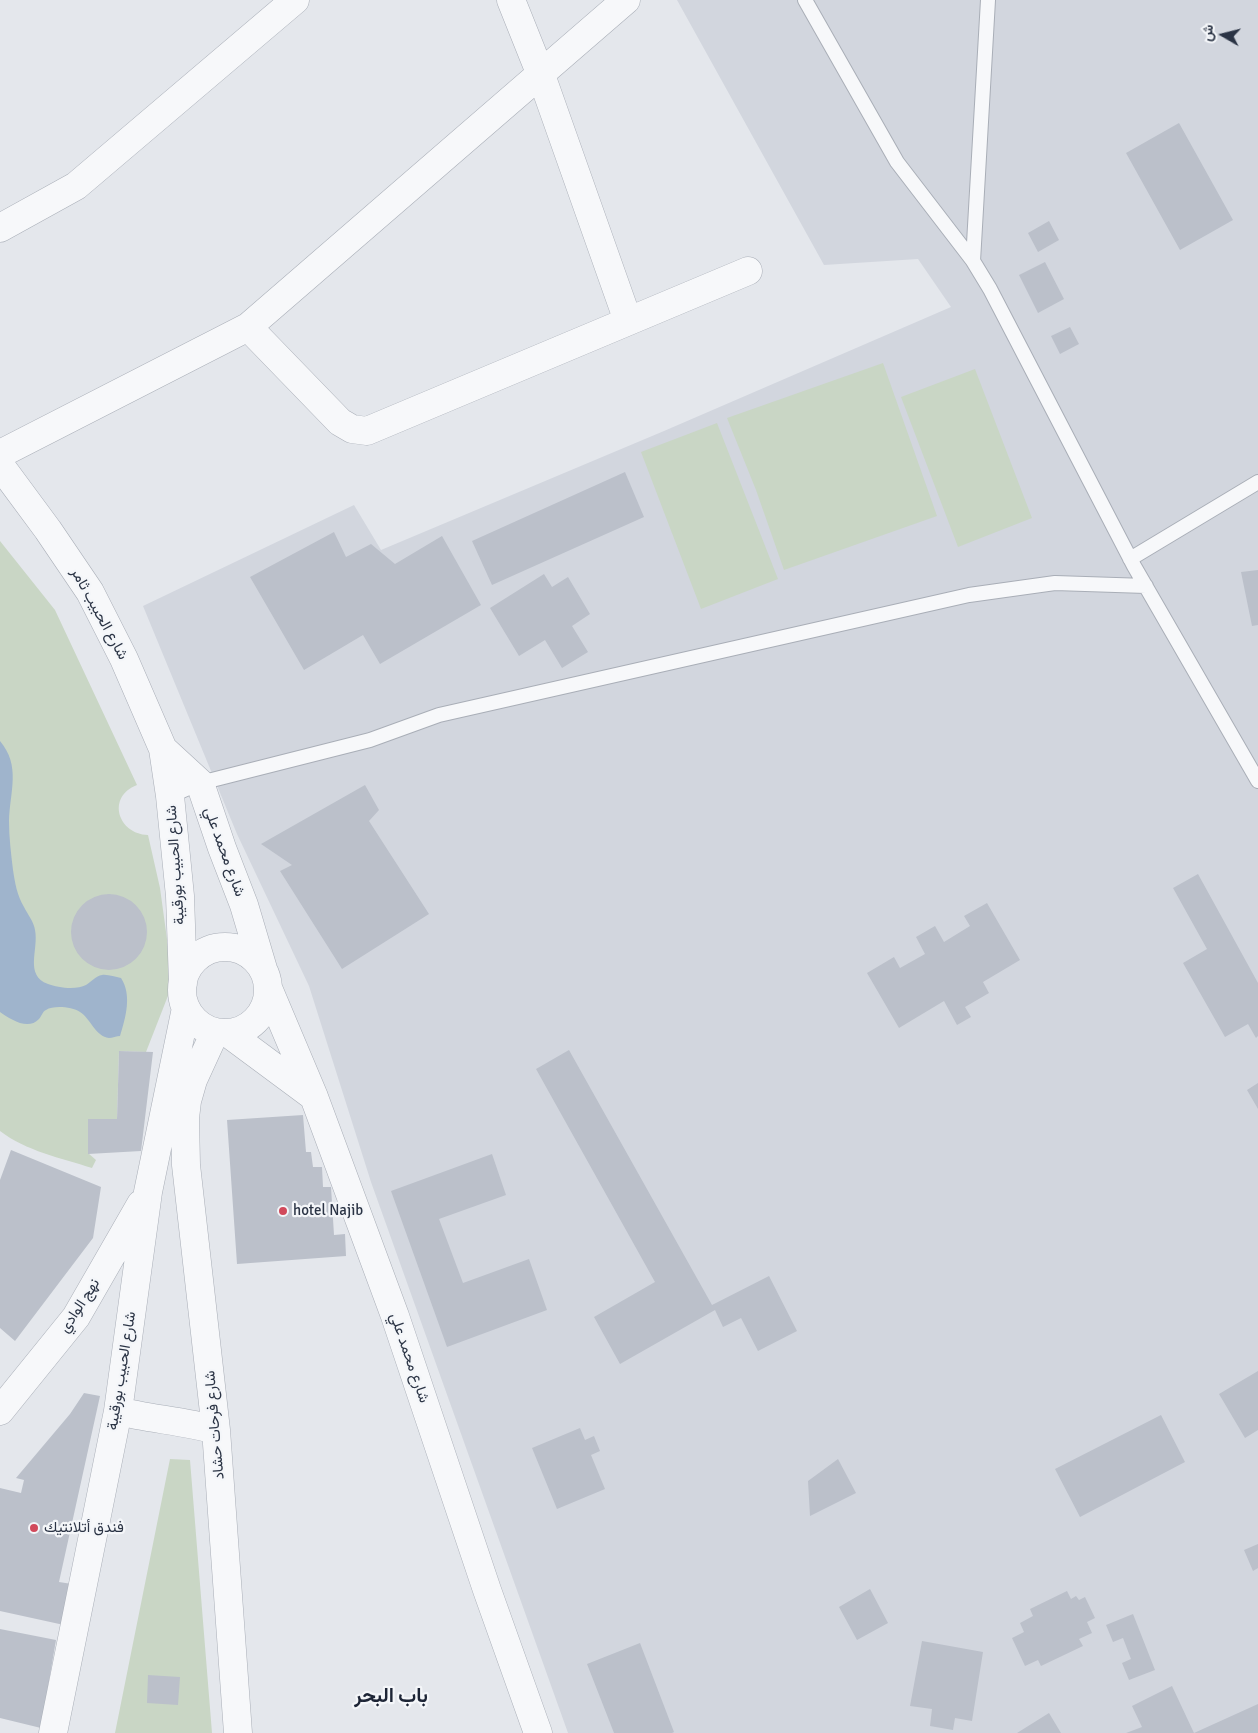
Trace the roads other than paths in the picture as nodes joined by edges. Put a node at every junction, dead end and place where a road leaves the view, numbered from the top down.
1 (295, 0) edge
2 (511, 0) edge
3 (626, 0) edge
4 (805, 0) edge
5 (988, 0) edge
6 (541, 76) junction
7 (0, 228) edge
8 (973, 261) junction
9 (748, 271) dead end
10 (628, 321) junction
11 (248, 326) junction
12 (0, 454) edge
13 (0, 465) edge
14 (1258, 482) edge
15 (1130, 558) junction
16 (1146, 586) junction
17 (162, 749) junction
18 (200, 782) junction
19 (1258, 782) edge
20 (170, 796) junction
21 (265, 979) junction
22 (184, 996) junction
23 (221, 1033) junction
24 (314, 1097) junction
25 (148, 1192) junction
26 (0, 1411) edge
27 (118, 1411) junction
28 (216, 1430) junction
29 (53, 1733) edge
30 (238, 1733) edge
31 (538, 1733) edge

1 - 7 street
2 - 6 street
3 - 6 street
4 - 8 lane
5 - 8 lane
6 - 10 street
6 - 11 street
8 - 15 lane
9 - 10 street
10 - 11 street
11 - 12 street
13 - 17 street, شارع الحبيب ثامر
14 - 15 lane
15 - 16 lane
16 - 18 lane
16 - 19 lane
17 - 18 street
17 - 20 street, شارع الحبيب بورقيبة
18 - 20 lane
18 - 21 street, شارع محمد علي
20 - 22 street, شارع الحبيب بورقيبة
21 - 22 street
21 - 23 street
21 - 24 street, شارع محمد علي
22 - 23 street
22 - 25 street, شارع الحبيب بورقيبة
23 - 24 street
23 - 28 street, شارع فرحات حشاد
24 - 31 street, شارع محمد علي
25 - 26 street, نهج الوادي
25 - 27 street, شارع الحبيب بورقيبة
27 - 28 street
27 - 29 street, شارع الحبيب بورقيبة
28 - 30 street, شارع فرحات حشاد

